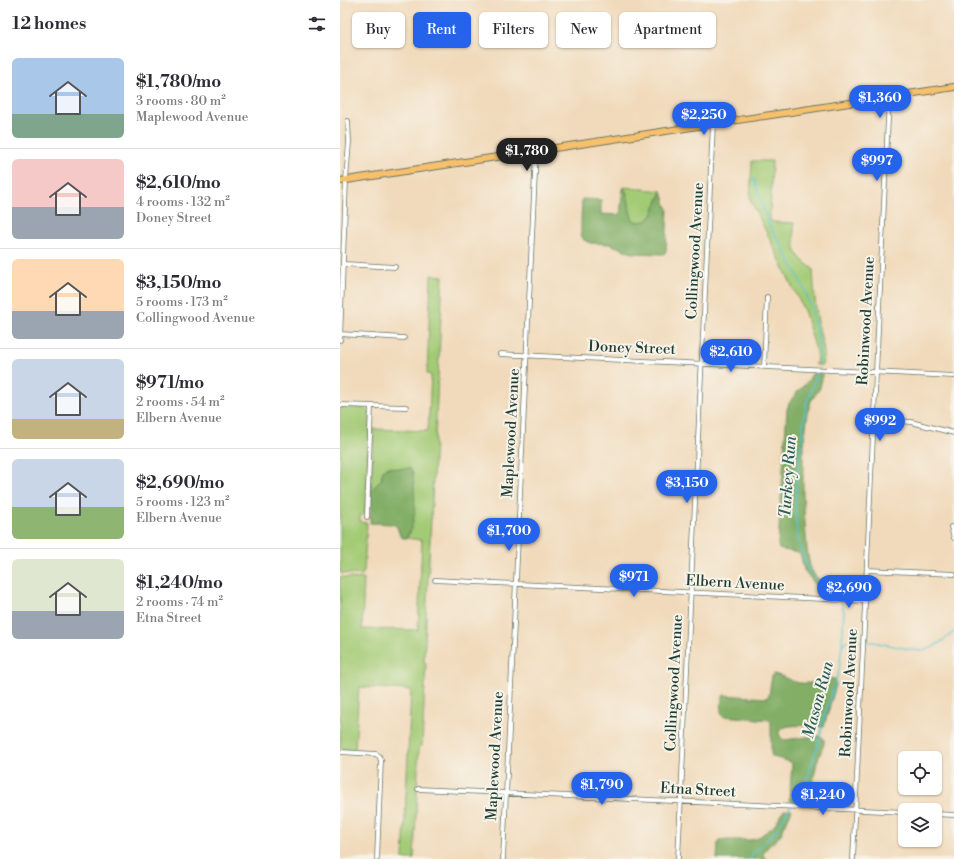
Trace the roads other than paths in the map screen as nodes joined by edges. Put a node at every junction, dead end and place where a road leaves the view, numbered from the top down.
1 (954, 87) edge
2 (889, 97) junction
3 (348, 121) dead end
4 (713, 124) junction
5 (536, 151) junction
6 (343, 181) edge
7 (344, 264) junction
8 (395, 267) dead end
9 (767, 297) dead end
10 (340, 334) edge
11 (404, 338) dead end
12 (340, 340) edge
13 (500, 354) dead end
14 (526, 355) junction
15 (701, 363) junction
16 (764, 366) junction
17 (876, 372) junction
18 (954, 376) edge
19 (340, 405) edge
20 (372, 406) junction
21 (406, 407) dead end
22 (874, 419) junction
23 (954, 432) edge
24 (367, 517) dead end
25 (951, 527) dead end
26 (954, 538) edge
27 (867, 570) junction
28 (954, 574) edge
29 (435, 580) dead end
30 (516, 584) junction
31 (691, 593) junction
32 (865, 601) junction
33 (340, 752) edge
34 (418, 789) dead end
35 (506, 793) junction
36 (681, 801) junction
37 (855, 810) junction
38 (898, 812) edge
39 (942, 814) edge
40 (954, 815) edge
41 (376, 859) edge
42 (503, 859) edge
43 (678, 859) edge
44 (853, 859) edge

1 - 2 main road
2 - 4 main road
2 - 17 street, Robinwood Avenue
3 - 6 street
4 - 5 main road
4 - 15 street, Collingwood Avenue
5 - 6 main road
5 - 14 street, Maplewood Avenue
6 - 7 street
7 - 8 street
7 - 10 street
9 - 16 street
10 - 11 street
10 - 12 street
13 - 14 street, Doney Street
14 - 15 street, Doney Street
14 - 30 street, Maplewood Avenue
15 - 16 street, Doney Street
15 - 31 street, Collingwood Avenue
16 - 17 street, Doney Street
17 - 18 street, Doney Street
17 - 22 street, Robinwood Avenue
19 - 20 street
20 - 21 street
20 - 24 street
22 - 23 street
22 - 27 street, Robinwood Avenue
25 - 26 street
27 - 28 street
27 - 32 street, Robinwood Avenue
29 - 30 street, Elbern Avenue
30 - 31 street, Elbern Avenue
30 - 35 street, Maplewood Avenue
31 - 32 street, Elbern Avenue
31 - 36 street, Collingwood Avenue
32 - 37 street, Robinwood Avenue
33 - 41 street
34 - 35 street, Etna Street
35 - 36 street, Etna Street
35 - 42 street, Maplewood Avenue
36 - 37 street, Etna Street
36 - 43 street, Collingwood Avenue
37 - 38 street, Etna Street
37 - 44 street, Robinwood Avenue
39 - 40 street

